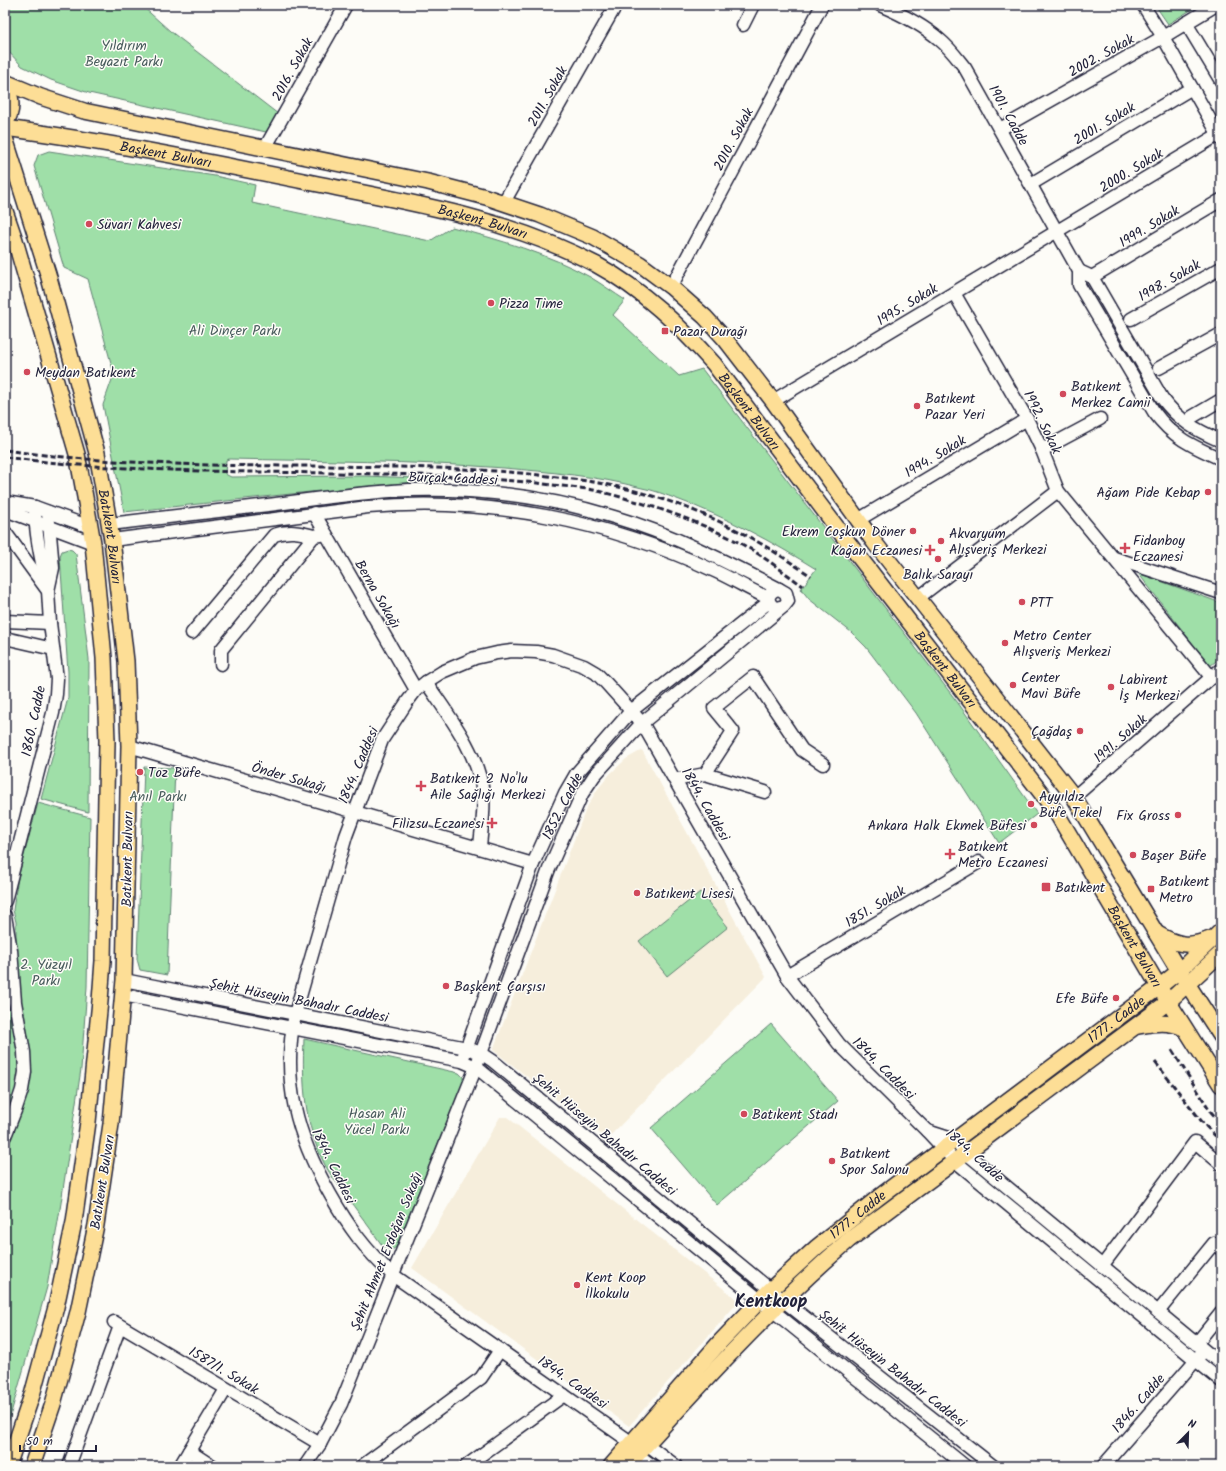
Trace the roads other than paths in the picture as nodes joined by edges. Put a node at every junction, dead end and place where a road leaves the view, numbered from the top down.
1 (346, 5) edge
2 (616, 5) edge
3 (753, 5) edge
4 (822, 5) edge
5 (880, 5) edge
6 (1143, 5) edge
7 (1216, 5) edge
8 (1186, 23) junction
9 (743, 26) dead end
10 (1163, 37) junction
11 (1220, 76) edge
12 (5, 82) edge
13 (5, 86) edge
14 (1192, 88) junction
15 (5, 123) edge
16 (5, 128) edge
17 (1000, 129) junction
18 (1220, 135) edge
19 (5, 138) edge
20 (265, 148) junction
21 (1031, 184) junction
22 (1221, 200) edge
23 (504, 202) junction
24 (5, 211) edge
25 (1057, 232) junction
26 (1221, 268) edge
27 (1079, 271) junction
28 (1092, 277) junction
29 (670, 286) junction
30 (954, 293) junction
31 (1131, 319) dead end
32 (1221, 334) edge
33 (1159, 368) dead end
34 (1221, 400) edge
35 (773, 401) junction
36 (1192, 417) dead end
37 (1027, 418) junction
38 (1100, 419) dead end
39 (1221, 441) edge
40 (1042, 450) junction
41 (1221, 459) edge
42 (1058, 491) junction
43 (5, 502) edge
44 (35, 507) junction
45 (5, 510) edge
46 (48, 512) junction
47 (314, 513) junction
48 (858, 520) junction
49 (35, 521) junction
50 (110, 524) junction
51 (50, 526) junction
52 (90, 526) junction
53 (5, 532) edge
54 (320, 535) junction
55 (112, 540) junction
56 (93, 543) junction
57 (1113, 558) junction
58 (779, 589) junction
59 (48, 591) junction
60 (1221, 593) edge
61 (918, 598) junction
62 (769, 600) junction
63 (784, 606) junction
64 (5, 621) edge
65 (50, 622) junction
66 (192, 633) dead end
67 (5, 638) edge
68 (53, 649) junction
69 (221, 664) dead end
70 (1221, 669) edge
71 (1212, 678) junction
72 (426, 682) junction
73 (416, 690) junction
74 (632, 711) junction
75 (642, 723) junction
76 (129, 746) junction
77 (823, 764) dead end
78 (705, 774) junction
79 (675, 780) junction
80 (765, 792) dead end
81 (1074, 797) junction
82 (354, 812) junction
83 (480, 848) junction
84 (979, 862) dead end
85 (534, 864) junction
86 (5, 901) edge
87 (5, 916) edge
88 (1155, 932) junction
89 (1218, 934) edge
90 (7, 937) edge
91 (1221, 953) edge
92 (1179, 971) junction
93 (787, 976) junction
94 (1188, 984) junction
95 (1158, 987) junction
96 (124, 988) junction
97 (1168, 1002) junction
98 (295, 1014) junction
99 (1135, 1026) junction
100 (292, 1028) junction
101 (1184, 1028) junction
102 (1221, 1036) edge
103 (467, 1048) junction
104 (481, 1053) junction
105 (462, 1061) junction
106 (476, 1067) junction
107 (1221, 1084) edge
108 (926, 1131) joint
109 (5, 1136) edge
110 (949, 1144) junction
111 (961, 1157) junction
112 (1221, 1164) edge
113 (1221, 1249) edge
114 (1102, 1266) junction
115 (392, 1275) junction
116 (765, 1295) junction
117 (783, 1300) junction
118 (772, 1310) junction
119 (1158, 1312) junction
120 (1221, 1313) edge
121 (500, 1350) junction
122 (1198, 1351) junction
123 (1221, 1364) edge
124 (1221, 1381) edge
125 (226, 1389) junction
126 (564, 1394) junction
127 (320, 1444) junction
128 (635, 1444) junction
129 (189, 1451) junction
130 (1107, 1465) edge
131 (8, 1466) edge
132 (32, 1466) edge
133 (69, 1466) edge
134 (180, 1466) edge
135 (212, 1466) edge
136 (305, 1466) edge
137 (362, 1466) edge
138 (466, 1466) edge
139 (611, 1466) edge
140 (627, 1466) edge
141 (653, 1466) edge
142 (676, 1466) edge
143 (965, 1466) edge
144 (993, 1466) edge

1 - 20 street, 2016. Sokak
2 - 23 street, 2011. Sokak
3 - 9 street
4 - 29 street, 2010. Sokak
5 - 17 street, 1901. Cadde
6 - 10 street
7 - 8 street, 2002. Sokak
8 - 10 street, 2002. Sokak
8 - 11 street
10 - 14 street
10 - 17 street, 2002. Sokak
12 - 20 main road, Başkent Bulvarı
13 - 15 main road
14 - 18 street
14 - 21 street, 2001. Sokak
16 - 95 main road, Başkent Bulvarı
17 - 21 street, 1901. Cadde
18 - 25 street, 2000. Sokak
19 - 50 main road, Batıkent Bulvarı
20 - 23 main road, Başkent Bulvarı
21 - 25 street, 1901. Cadde
22 - 28 street, 1999. Sokak
23 - 29 main road, Başkent Bulvarı
24 - 52 main road, Batıkent Bulvarı
25 - 27 street, 1901. Cadde
25 - 30 street, 1995. Sokak
26 - 31 street, 1998. Sokak
27 - 28 street
27 - 41 street, 1901. Cadde
28 - 39 street
29 - 35 main road, Başkent Bulvarı
30 - 35 street, 1995. Sokak
30 - 37 street, 1992. Sokak
32 - 33 street
34 - 36 street
35 - 48 main road, Başkent Bulvarı
37 - 40 street, 1992. Sokak
37 - 48 street, 1994. Sokak
38 - 40 street
40 - 42 street, 1992. Sokak
42 - 57 street, 1992. Sokak
42 - 61 street
43 - 44 street
44 - 46 street
44 - 49 street, 1860. Cadde
45 - 49 street
46 - 51 street, 1860. Cadde
46 - 52 street
47 - 54 street, Berna Sokağı
47 - 55 street, Burçak Caddesi
47 - 62 street, Burçak Caddesi
48 - 61 main road, Başkent Bulvarı
49 - 51 street
49 - 59 street, 1860. Cadde
50 - 52 main road
50 - 55 main road, Batıkent Bulvarı
50 - 58 street, Burçak Caddesi
51 - 56 street
51 - 59 street, 1860. Cadde
52 - 56 main road, Batıkent Bulvarı
53 - 59 street
54 - 66 street
54 - 69 street
54 - 73 street, Berna Sokağı
55 - 56 main road
55 - 76 main road, Batıkent Bulvarı
56 - 131 main road, Batıkent Bulvarı
57 - 60 street
57 - 71 street, 1992. Sokak
58 - 62 street
58 - 63 street
59 - 65 street, 1860. Cadde
61 - 81 main road, Başkent Bulvarı
62 - 63 street
62 - 74 street, 1852. Cadde
63 - 75 street, 1852. Cadde
64 - 65 street
65 - 68 street, 1860. Cadde
67 - 68 street
68 - 86 street, 1860. Cadde
70 - 71 street, 1991. Sokak
71 - 81 street, 1991. Sokak
72 - 73 street, 1844. Caddesi
72 - 74 street, 1844. Caddesi
72 - 83 street
73 - 82 street, 1844. Caddesi
74 - 75 street, 1844. Caddesi
74 - 85 street, 1852. Cadde
75 - 79 street, 1844. Caddesi
75 - 104 street, 1852. Cadde
76 - 82 street, Önder Sokağı
76 - 96 main road, Batıkent Bulvarı
77 - 78 street
78 - 79 street
78 - 80 street
79 - 93 street, 1844. Caddesi
81 - 88 main road, Başkent Bulvarı
82 - 83 street, Önder Sokağı
82 - 98 street, 1844. Caddesi
83 - 85 street, Önder Sokağı
84 - 93 street, 1851. Sokak
85 - 103 street, 1852. Cadde
87 - 90 street
88 - 89 main road
88 - 92 main road, Başkent Bulvarı
89 - 92 main road, 1777. Cadde
90 - 109 street
91 - 94 main road, 1777. Cadde
92 - 94 main road, Başkent Bulvarı
92 - 95 main road, 1777. Cadde
93 - 108 street, 1844. Caddesi
94 - 97 main road, 1777. Cadde
94 - 102 main road, Başkent Bulvarı
95 - 97 main road, Başkent Bulvarı
95 - 110 main road, 1777. Cadde
96 - 98 street, Şehit Hüseyin Bahadır Caddesi
96 - 100 street, Şehit Hüseyin Bahadır Caddesi
96 - 132 main road, Batıkent Bulvarı
97 - 99 main road, 1777. Cadde
97 - 101 main road, Başkent Bulvarı
98 - 100 street, 1844. Caddesi
98 - 103 street, Şehit Hüseyin Bahadır Caddesi
99 - 101 main road
99 - 111 main road, 1777. Cadde
100 - 105 street, Şehit Hüseyin Bahadır Caddesi
100 - 115 street, 1844. Caddesi
101 - 107 main road, Başkent Bulvarı
103 - 104 street, Şehit Hüseyin Bahadır Caddesi
103 - 105 street, 1852. Cadde
104 - 106 street, 1852. Cadde
104 - 116 street, Şehit Hüseyin Bahadır Caddesi
105 - 106 street, Şehit Hüseyin Bahadır Caddesi
106 - 115 street, Şehit Ahmet Erdoğan Sokağı
106 - 116 street, Şehit Hüseyin Bahadır Caddesi
108 - 110 street, 1844. Cadde
110 - 111 street, 1844. Cadde
110 - 116 main road, 1777. Cadde
111 - 114 street, 1844. Cadde
111 - 117 main road, 1777. Cadde
111 - 122 street, 1844. Cadde
112 - 114 street
113 - 119 street
114 - 119 street, 1844. Cadde
115 - 121 street, 1844. Caddesi
115 - 127 street, Şehit Ahmet Erdoğan Sokağı
116 - 117 street, Şehit Hüseyin Bahadır Caddesi
116 - 118 street, Şehit Hüseyin Bahadır Caddesi
116 - 128 main road, 1777. Cadde
117 - 118 main road, 1777. Cadde
117 - 144 street, Şehit Hüseyin Bahadır Caddesi
118 - 128 main road, 1777. Cadde
118 - 143 street, Şehit Hüseyin Bahadır Caddesi
119 - 122 street, 1844. Cadde
120 - 122 street, 1846. Cadde
121 - 126 street, 1844. Caddesi
121 - 137 street
122 - 123 street, 1844. Cadde
122 - 124 street, 1844. Cadde
122 - 130 street, 1846. Cadde
125 - 127 street, 1587/1. Sokak
125 - 129 street
125 - 133 street, 1587/1. Sokak
126 - 128 street, 1844. Caddesi
126 - 138 street
127 - 136 street, Şehit Ahmet Erdoğan Sokağı
128 - 139 main road, 1777. Cadde
128 - 140 main road, 1777. Cadde
128 - 141 street
128 - 142 street
129 - 134 street
129 - 135 street

